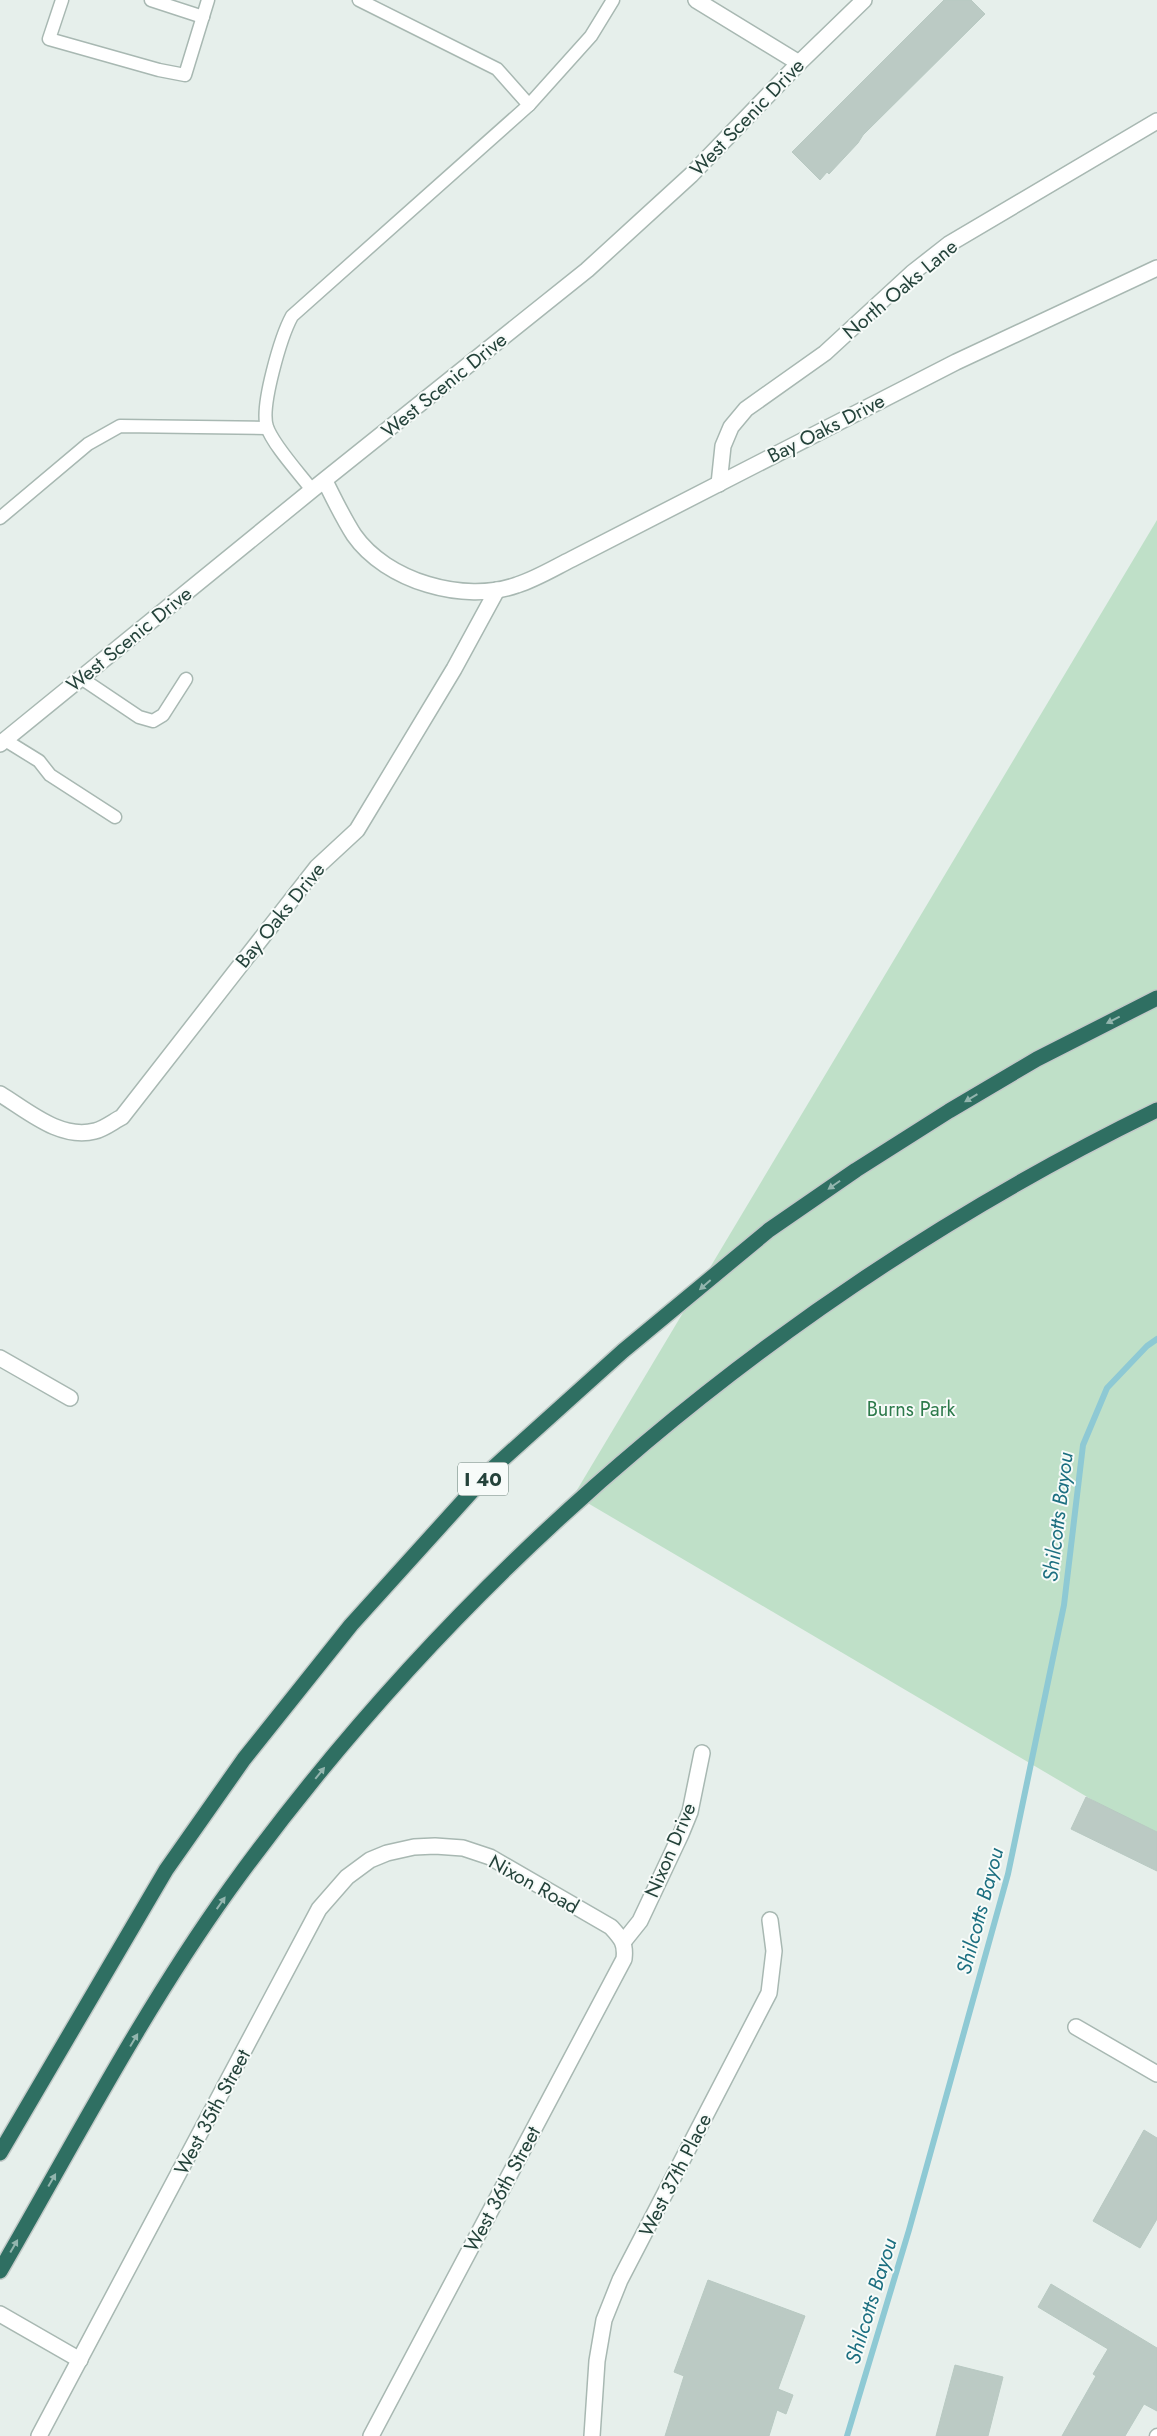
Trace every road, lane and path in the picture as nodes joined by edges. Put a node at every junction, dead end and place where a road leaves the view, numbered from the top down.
1 (62, 0) edge
2 (151, 0) edge
3 (208, 0) edge
4 (359, 0) edge
5 (614, 0) edge
6 (696, 0) edge
7 (864, 0) edge
8 (203, 17) junction
9 (799, 63) junction
10 (529, 105) junction
11 (1157, 121) edge
12 (1157, 268) edge
13 (267, 428) junction
14 (719, 484) junction
15 (318, 486) junction
16 (0, 518) edge
17 (497, 590) junction
18 (81, 678) junction
19 (186, 679) dead end
20 (2, 742) edge
21 (116, 817) dead end
22 (1157, 998) edge
23 (0, 1094) edge
24 (1157, 1110) edge
25 (0, 1358) edge
26 (70, 1398) dead end
27 (702, 1753) dead end
28 (435, 1846) joint
29 (770, 1920) dead end
30 (624, 1941) junction
31 (1076, 2027) dead end
32 (1157, 2074) edge
33 (0, 2153) edge
34 (0, 2271) edge
35 (0, 2314) edge
36 (80, 2360) junction
37 (39, 2436) edge
38 (371, 2436) edge
39 (592, 2436) edge

1 - 8 lane
2 - 8 lane
3 - 8 lane
4 - 10 lane
5 - 10 lane
6 - 9 street
7 - 9 street, West Scenic Drive
9 - 15 street, West Scenic Drive
10 - 13 lane
11 - 14 street, North Oaks Lane
12 - 14 street, Bay Oaks Drive
13 - 15 lane
13 - 16 lane
14 - 17 street, Bay Oaks Drive
15 - 17 street, Bay Oaks Drive
15 - 18 street, West Scenic Drive
17 - 23 street, Bay Oaks Drive
18 - 19 lane
18 - 20 street, West Scenic Drive
20 - 21 lane
22 -> 33 highway, I 40
34 -> 24 highway
25 - 26 street
27 - 30 street, Nixon Drive
28 - 30 street, Nixon Road
28 - 36 street, West 35th Street
29 - 39 street, West 37th Place
30 - 38 street, West 36th Street
31 - 32 street
35 - 36 street
36 - 37 street, West 35th Street

